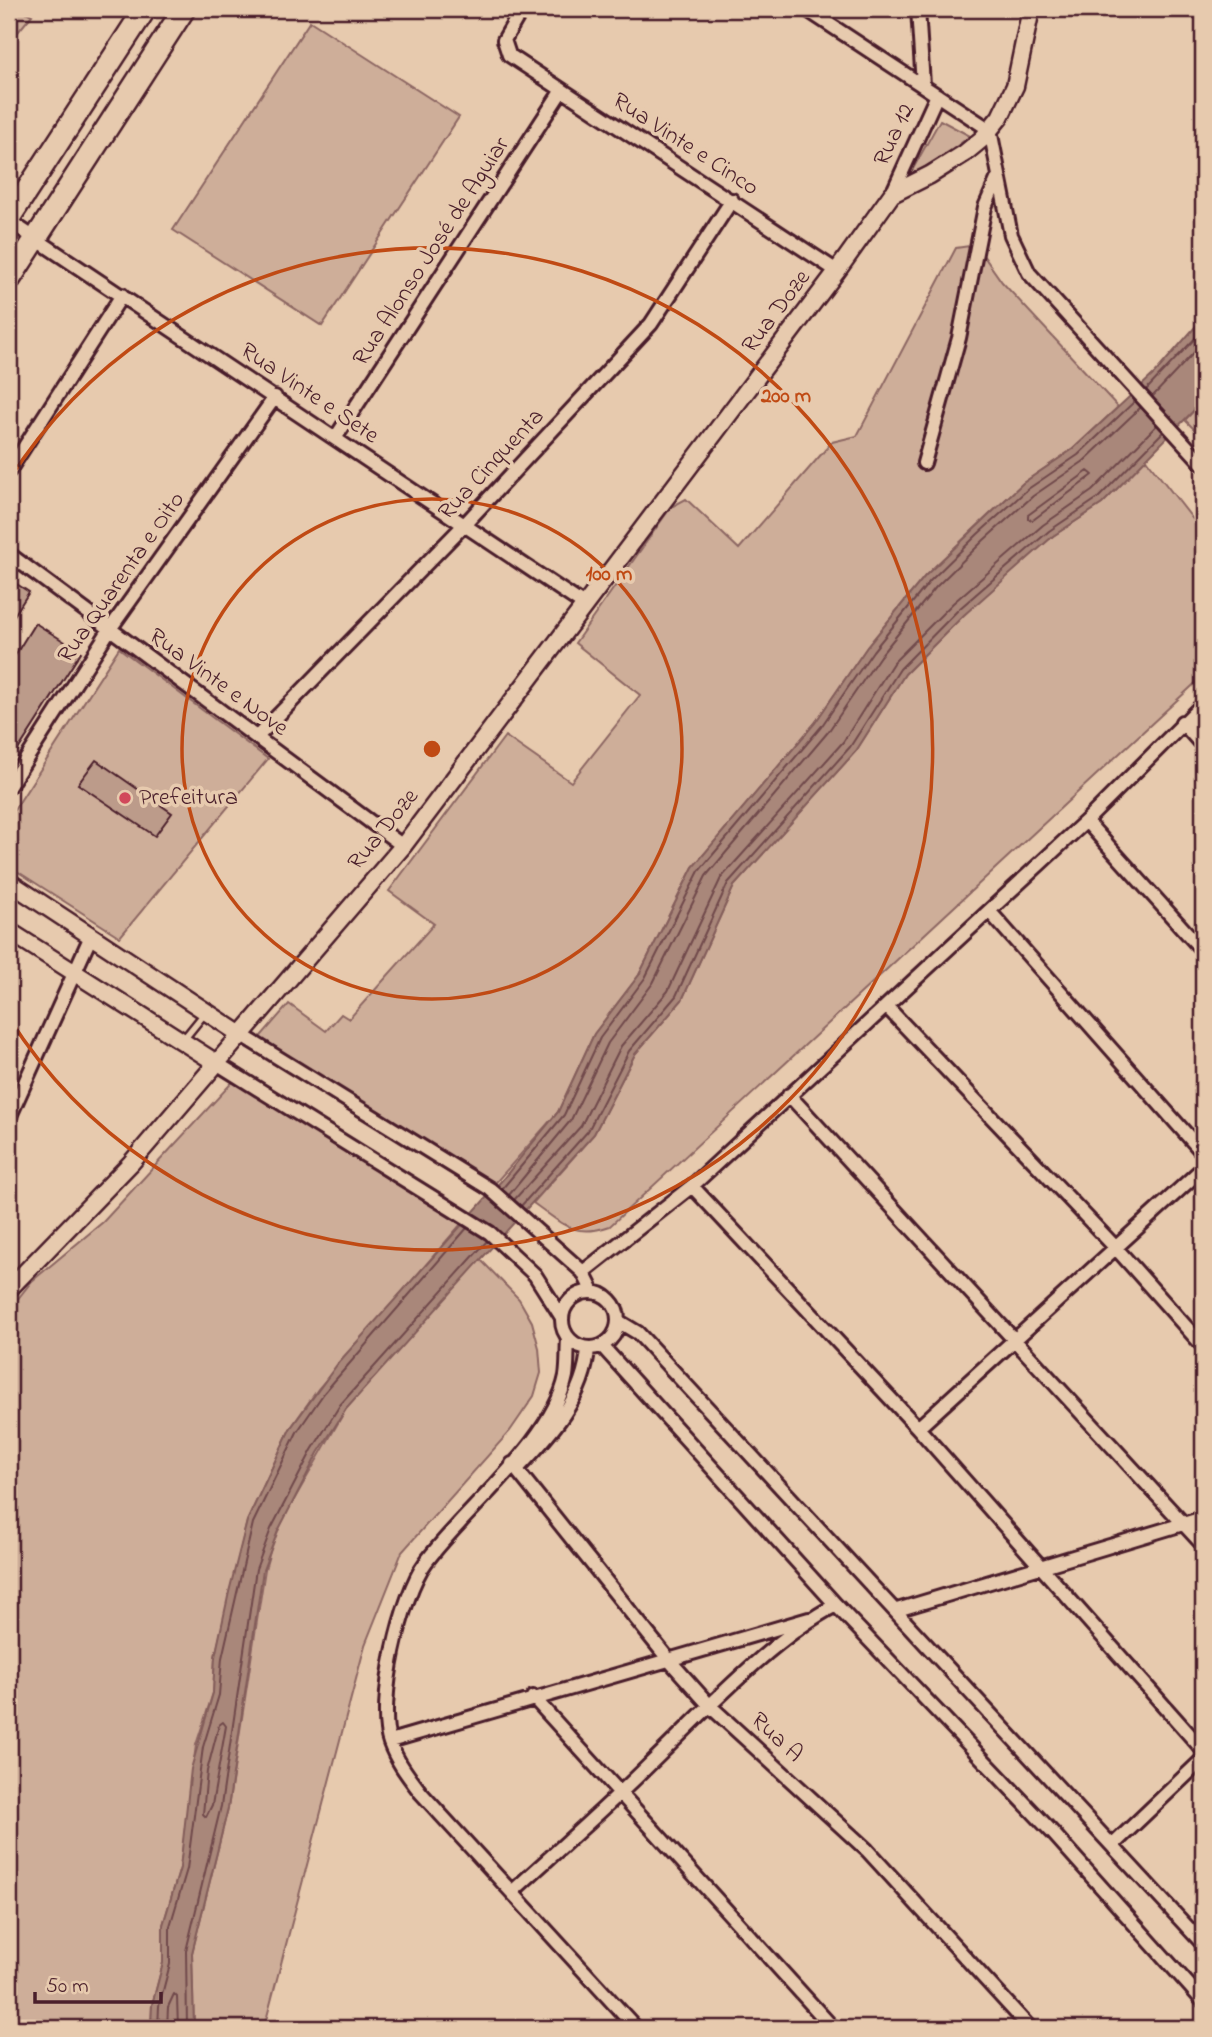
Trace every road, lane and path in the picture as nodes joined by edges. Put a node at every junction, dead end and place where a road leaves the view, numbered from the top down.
1 (145, 9) edge
2 (184, 9) edge
3 (522, 9) edge
4 (918, 9) edge
5 (1031, 9) edge
6 (810, 10) edge
7 (923, 85) junction
8 (562, 90) junction
9 (937, 95) junction
10 (990, 130) junction
11 (999, 175) junction
12 (892, 194) junction
13 (732, 201) junction
14 (9, 219) edge
15 (36, 239) junction
16 (837, 271) junction
17 (9, 280) edge
18 (122, 295) junction
19 (275, 397) junction
20 (337, 437) junction
21 (924, 463) dead end
22 (1203, 464) edge
23 (9, 471) edge
24 (465, 524) junction
25 (9, 554) edge
26 (584, 604) junction
27 (110, 629) junction
28 (1203, 704) edge
29 (1182, 722) junction
30 (257, 737) junction
31 (1203, 746) edge
32 (9, 786) edge
33 (1086, 821) junction
34 (403, 846) junction
35 (9, 882) edge
36 (990, 912) junction
37 (9, 931) edge
38 (91, 936) junction
39 (1203, 951) edge
40 (74, 972) junction
41 (886, 1006) junction
42 (205, 1013) junction
43 (240, 1034) junction
44 (182, 1042) junction
45 (218, 1064) junction
46 (789, 1095) junction
47 (9, 1118) edge
48 (1203, 1153) edge
49 (1203, 1168) edge
50 (692, 1186) junction
51 (1115, 1247) junction
52 (583, 1272) junction
53 (9, 1290) edge
54 (593, 1292) junction
55 (561, 1317) junction
56 (618, 1321) junction
57 (1015, 1338) junction
58 (568, 1339) junction
59 (603, 1346) junction
60 (1203, 1346) edge
61 (588, 1348) junction
62 (918, 1428) junction
63 (514, 1466) junction
64 (1203, 1518) edge
65 (1184, 1524) junction
66 (1203, 1545) edge
67 (1038, 1565) junction
68 (836, 1605) junction
69 (897, 1611) junction
70 (809, 1619) junction
71 (670, 1660) junction
72 (533, 1697) junction
73 (710, 1706) junction
74 (390, 1741) junction
75 (1203, 1750) edge
76 (1203, 1759) edge
77 (621, 1793) junction
78 (1114, 1844) junction
79 (513, 1891) junction
80 (1203, 1944) edge
81 (1203, 2001) edge
82 (636, 2028) edge
83 (833, 2028) edge
84 (1030, 2028) edge

1 - 14 main road
2 - 15 main road
3 - 8 street, Rua Vinte e Cinco
4 - 7 street
5 - 10 street
6 - 7 street
7 - 9 street
8 - 13 street, Rua Vinte e Cinco
8 - 20 street, Rua Alonso José de Aguiar
9 - 10 street
9 - 12 street, Rua 12
10 - 11 street
10 - 12 street
11 - 21 street
11 - 22 street
12 - 16 street, Rua Doze
13 - 16 street, Rua Vinte e Cinco
13 - 24 street, Rua Cinquenta
14 - 15 street, Rua Vinte e Sete
15 - 17 main road
15 - 18 street, Rua Vinte e Sete
16 - 26 street, Rua Doze
18 - 19 street, Rua Vinte e Sete
18 - 23 street
19 - 20 street, Rua Vinte e Sete
19 - 27 street, Rua Quarenta e Oito
20 - 24 street, Rua Vinte e Sete
24 - 26 street, Rua Vinte e Sete
24 - 30 street, Rua Cinquenta
25 - 27 street, Rua Vinte e Nove
26 - 34 street, Rua Doze
27 - 30 street, Rua Vinte e Nove
27 - 32 street, Rua Quarenta e Oito
28 - 29 street
29 - 31 street
29 - 33 street
30 - 34 street, Rua Vinte e Nove
33 - 36 street
33 - 39 street
34 - 43 street, Rua Doze
35 - 38 street
36 - 41 street
36 - 48 street
37 - 40 street
38 - 40 street
38 - 42 street
40 - 44 street
40 - 47 street
41 - 46 street
41 - 51 street
42 - 43 street
42 - 44 lane
43 - 45 street, Rua Doze
43 - 52 street
44 - 45 street
45 - 53 street, Rua Doze
45 - 55 street
46 - 50 street
46 - 57 street
49 - 51 street
50 - 52 street
50 - 62 street
51 - 57 street
51 - 60 street
52 - 54 street
54 - 55 street
54 - 56 street
55 - 58 street
56 - 59 street
56 - 69 street
57 - 62 street
57 - 65 street
58 - 61 street
58 - 63 street
59 - 61 street
59 - 68 street
61 - 63 street
62 - 67 street
63 - 71 street, Rua A
63 - 74 street
64 - 65 street
65 - 66 street
65 - 67 street
67 - 69 street
67 - 75 street
68 - 70 street
68 - 81 street
69 - 78 street
70 - 71 street
70 - 73 street
71 - 72 street
71 - 73 street, Rua A
72 - 74 street
72 - 77 street
73 - 77 street
73 - 84 street, Rua A
74 - 79 street
76 - 78 street
77 - 79 street
77 - 83 street
78 - 80 street
79 - 82 street

